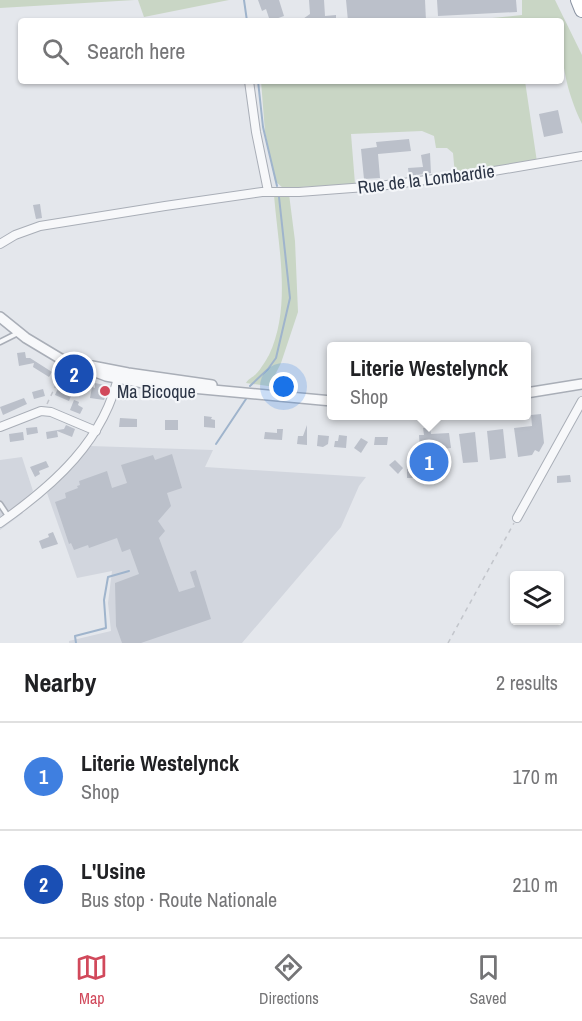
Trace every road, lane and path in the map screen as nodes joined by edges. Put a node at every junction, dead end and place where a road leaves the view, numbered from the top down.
1 (578, 0) edge
2 (582, 10) edge
3 (249, 84) edge
4 (582, 156) edge
5 (268, 191) junction
6 (0, 244) edge
7 (0, 317) edge
8 (19, 332) junction
9 (0, 342) edge
10 (53, 354) junction
11 (69, 363) junction
12 (119, 375) junction
13 (582, 384) edge
14 (531, 392) edge
15 (327, 401) edge
16 (582, 401) edge
17 (44, 411) junction
18 (0, 427) edge
19 (96, 431) junction
20 (0, 506) edge
21 (9, 516) junction
22 (517, 518) joint
23 (0, 523) edge
24 (448, 643) edge

1 - 2 highway
3 - 5 street
4 - 5 street, Rue de la Lombardie
5 - 6 street, Rue de la Lombardie
7 - 8 street
8 - 9 lane
8 - 10 street
10 - 11 street
10 - 12 street
11 - 12 street
11 - 17 path
12 - 15 street
12 - 19 street
13 - 14 street
16 - 22 street
17 - 18 street
17 - 19 street
19 - 21 street
20 - 21 lane
21 - 23 street
22 - 24 path

